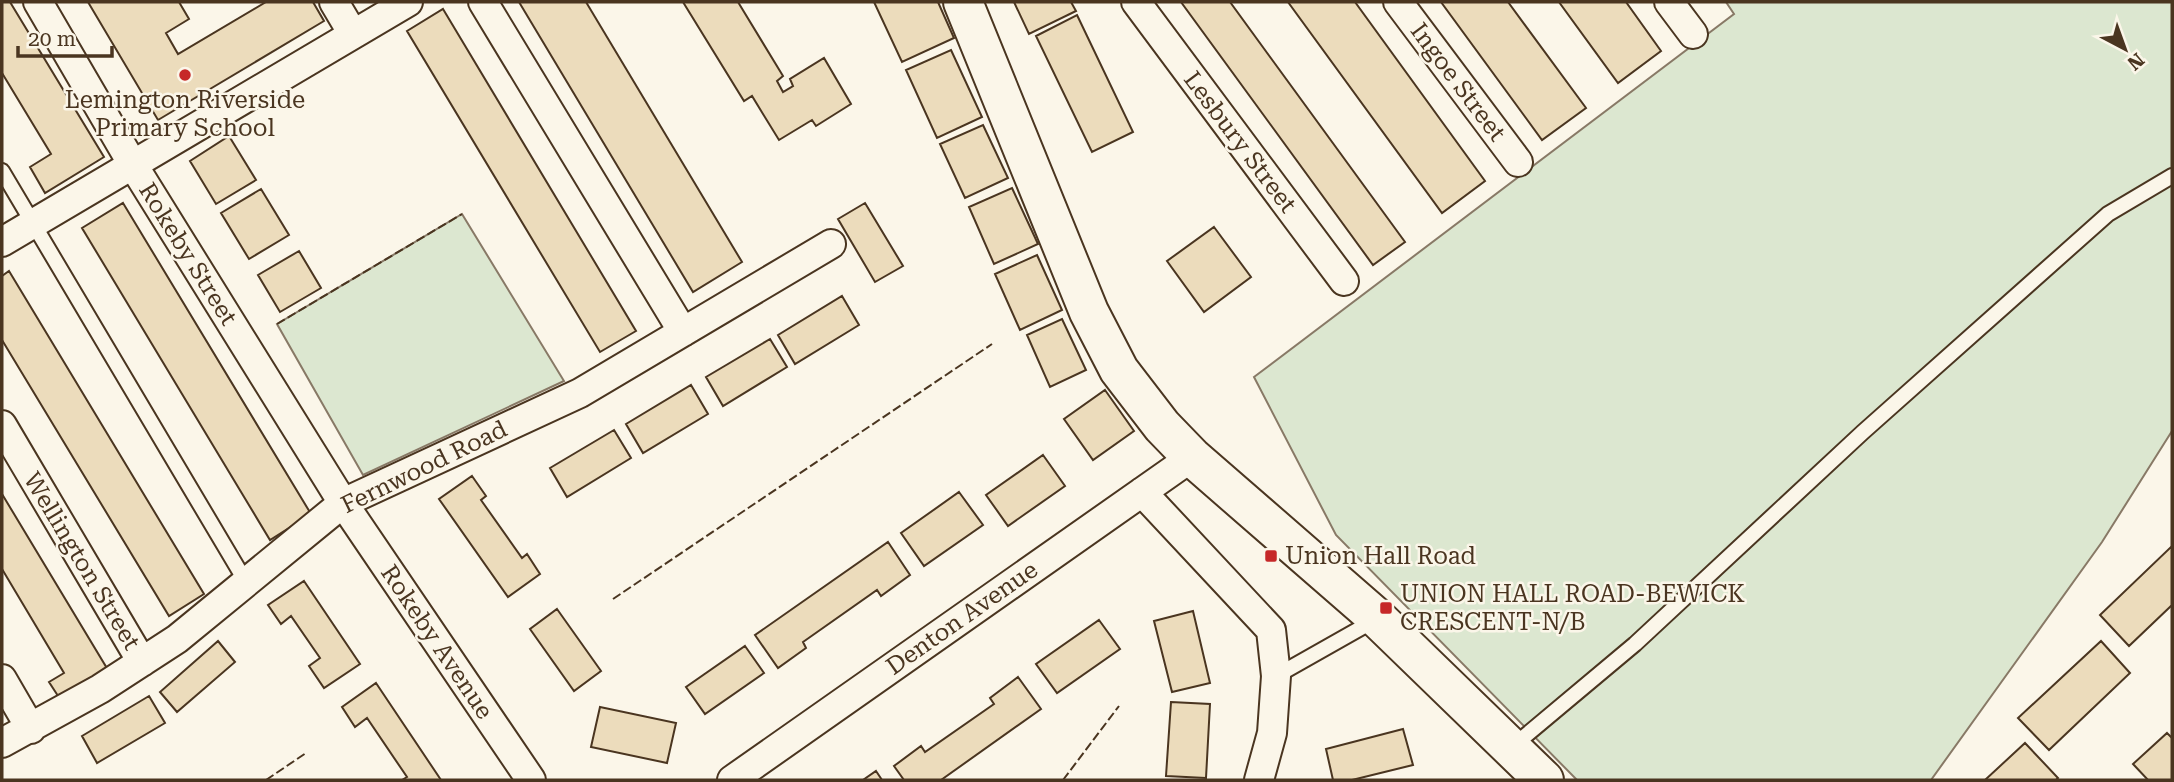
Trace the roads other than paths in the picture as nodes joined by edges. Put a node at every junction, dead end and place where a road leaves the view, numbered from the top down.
1 (38, 2) edge
2 (334, 2) edge
3 (408, 2) edge
4 (482, 2) edge
5 (963, 2) edge
6 (1136, 2) edge
7 (1398, 2) edge
8 (1669, 2) edge
9 (353, 34) junction
10 (1693, 34) dead end
11 (1518, 162) dead end
12 (132, 165) junction
13 (2, 171) edge
14 (2172, 176) edge
15 (33, 224) junction
16 (2, 242) edge
17 (831, 244) dead end
18 (1344, 281) dead end
19 (682, 332) junction
20 (2, 425) edge
21 (1192, 457) junction
22 (1142, 492) junction
23 (343, 503) junction
24 (246, 583) junction
25 (1377, 618) junction
26 (142, 662) junction
27 (1276, 676) junction
28 (2, 679) edge
29 (31, 729) junction
30 (2, 743) edge
31 (1511, 748) junction
32 (531, 780) edge
33 (732, 780) edge
34 (1259, 780) edge
35 (1544, 780) edge

1 - 12 street, Rokeby Street
2 - 9 street
3 - 9 street
4 - 19 street
5 - 21 street
6 - 18 street, Lesbury Street
7 - 11 street, Ingoe Street
8 - 10 street
9 - 12 street
12 - 15 street
12 - 23 street, Rokeby Street
13 - 15 lane
14 - 31 lane
15 - 16 street
15 - 24 lane
17 - 19 street, Fernwood Road
19 - 23 street, Fernwood Road
20 - 26 street, Wellington Street
21 - 22 street, Denton Avenue
21 - 25 street
22 - 27 street
22 - 33 street, Denton Avenue
23 - 24 street, Fernwood Road
23 - 32 street, Rokeby Avenue
24 - 26 street, Fernwood Road
25 - 27 lane
25 - 31 street
26 - 29 street, Fernwood Road
27 - 34 street
28 - 29 street
29 - 30 street, Fernwood Road
31 - 35 street

